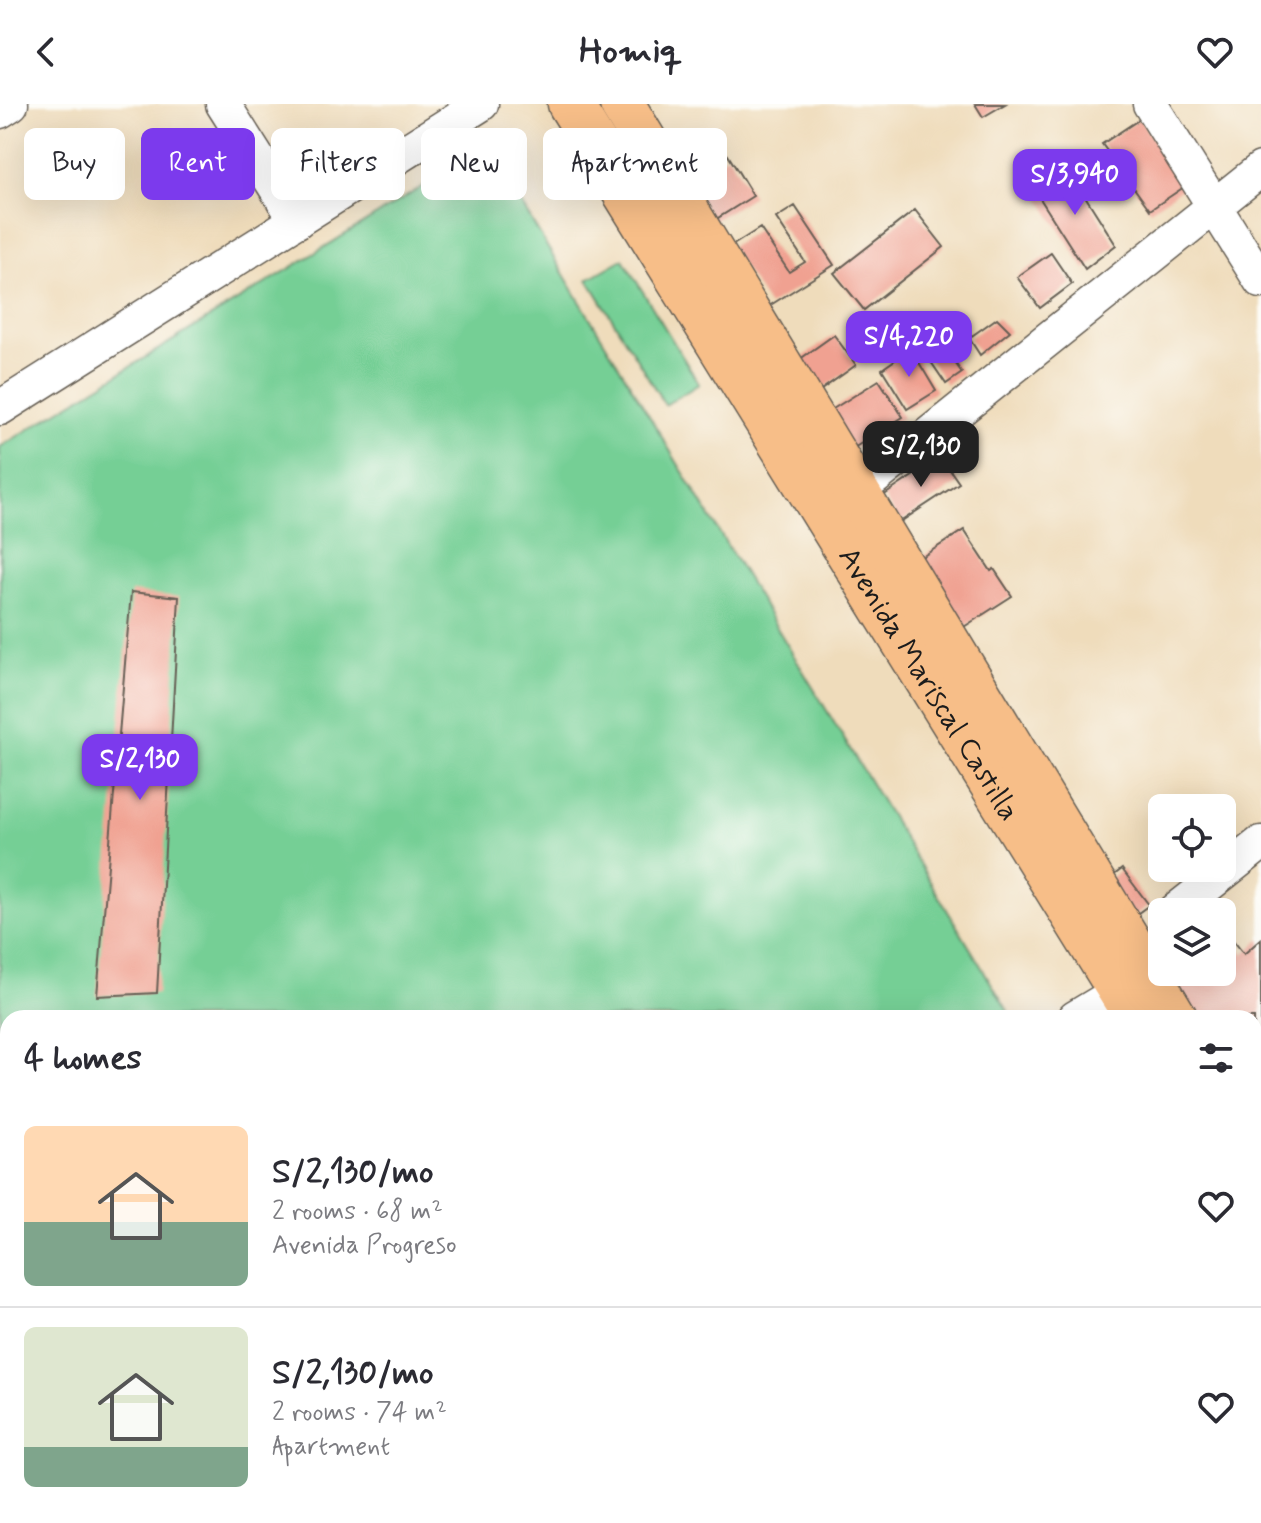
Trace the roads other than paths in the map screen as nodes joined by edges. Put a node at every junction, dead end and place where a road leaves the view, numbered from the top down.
1 (11, 104) edge
2 (223, 104) edge
3 (481, 104) edge
4 (570, 104) edge
5 (622, 104) edge
6 (1150, 104) edge
7 (0, 111) edge
8 (1261, 169) edge
9 (1214, 206) junction
10 (297, 221) junction
11 (1261, 281) edge
12 (0, 408) edge
13 (858, 491) junction
14 (1261, 843) edge
15 (1192, 898) edge
16 (1133, 970) edge
17 (1085, 1010) edge
18 (1168, 1010) edge

1 - 7 street
2 - 10 street
3 - 10 street
4 - 16 highway, Avenida Mariscal Castilla
5 - 13 highway
6 - 9 street
8 - 9 street
9 - 11 street
9 - 13 street
10 - 12 street
13 - 16 highway
14 - 15 street
16 - 17 street
16 - 18 highway

